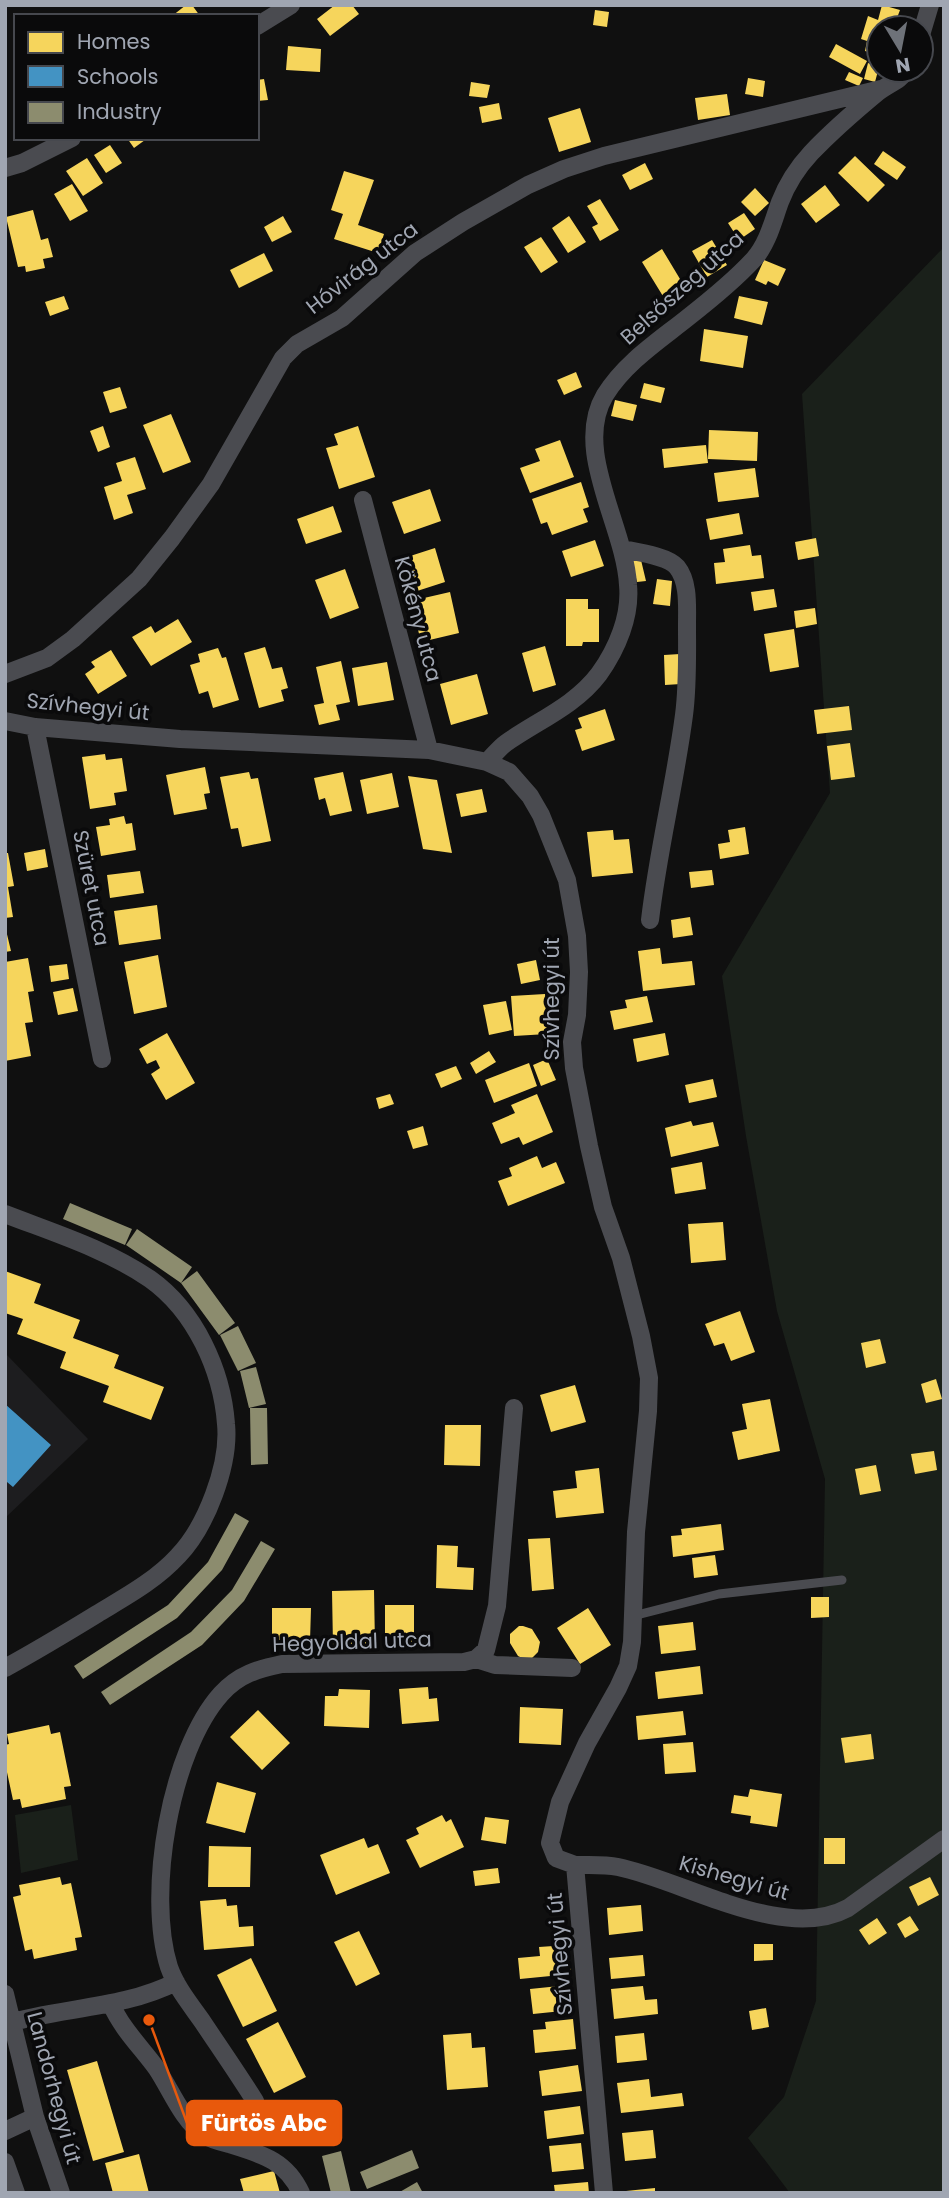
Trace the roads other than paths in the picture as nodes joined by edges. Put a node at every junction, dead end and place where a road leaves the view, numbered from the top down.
1 (291, 5) edge
2 (259, 25) edge
3 (889, 84) edge
4 (881, 89) junction
5 (68, 140) edge
6 (5, 168) edge
7 (363, 500) dead end
8 (622, 549) junction
9 (5, 674) edge
10 (5, 721) edge
11 (35, 727) junction
12 (429, 750) junction
13 (487, 762) junction
14 (650, 920) dead end
15 (102, 1059) dead end
16 (5, 1213) edge
17 (514, 1408) dead end
18 (842, 1580) dead end
19 (633, 1616) junction
20 (476, 1659) junction
21 (5, 1668) edge
22 (572, 1668) dead end
23 (944, 1839) edge
24 (575, 1865) junction
25 (176, 1982) junction
26 (5, 1994) edge
27 (111, 2004) junction
28 (9, 2023) edge
29 (255, 2101) dead end
30 (35, 2117) junction
31 (5, 2131) edge
32 (5, 2162) edge
33 (16, 2193) edge
34 (61, 2193) edge
35 (302, 2193) edge
36 (604, 2193) edge

1 - 2 street
3 - 4 street, Belsőszeg utca
4 - 8 street, Belsőszeg utca
4 - 9 street, Hóvirág utca
5 - 6 street
7 - 12 street, Kökény utca
8 - 13 street, Belsőszeg utca
8 - 14 street
10 - 11 street, Szívhegyi út
11 - 12 street, Szívhegyi út
11 - 15 street, Szüret utca
12 - 13 street, Szívhegyi út
13 - 19 street, Szívhegyi út
16 - 21 street
17 - 20 street
18 - 19 lane
19 - 24 street, Szívhegyi út
20 - 22 street, Hegyoldal utca
20 - 25 street, Hegyoldal utca
23 - 24 street, Kishegyi út
24 - 36 street, Szívhegyi út
25 - 27 street
25 - 29 street, Hegyoldal utca
26 - 28 street, Landorhegyi út
27 - 28 street
27 - 35 street
28 - 30 street, Landorhegyi út
30 - 31 street
30 - 34 street, Landorhegyi út
32 - 33 street

